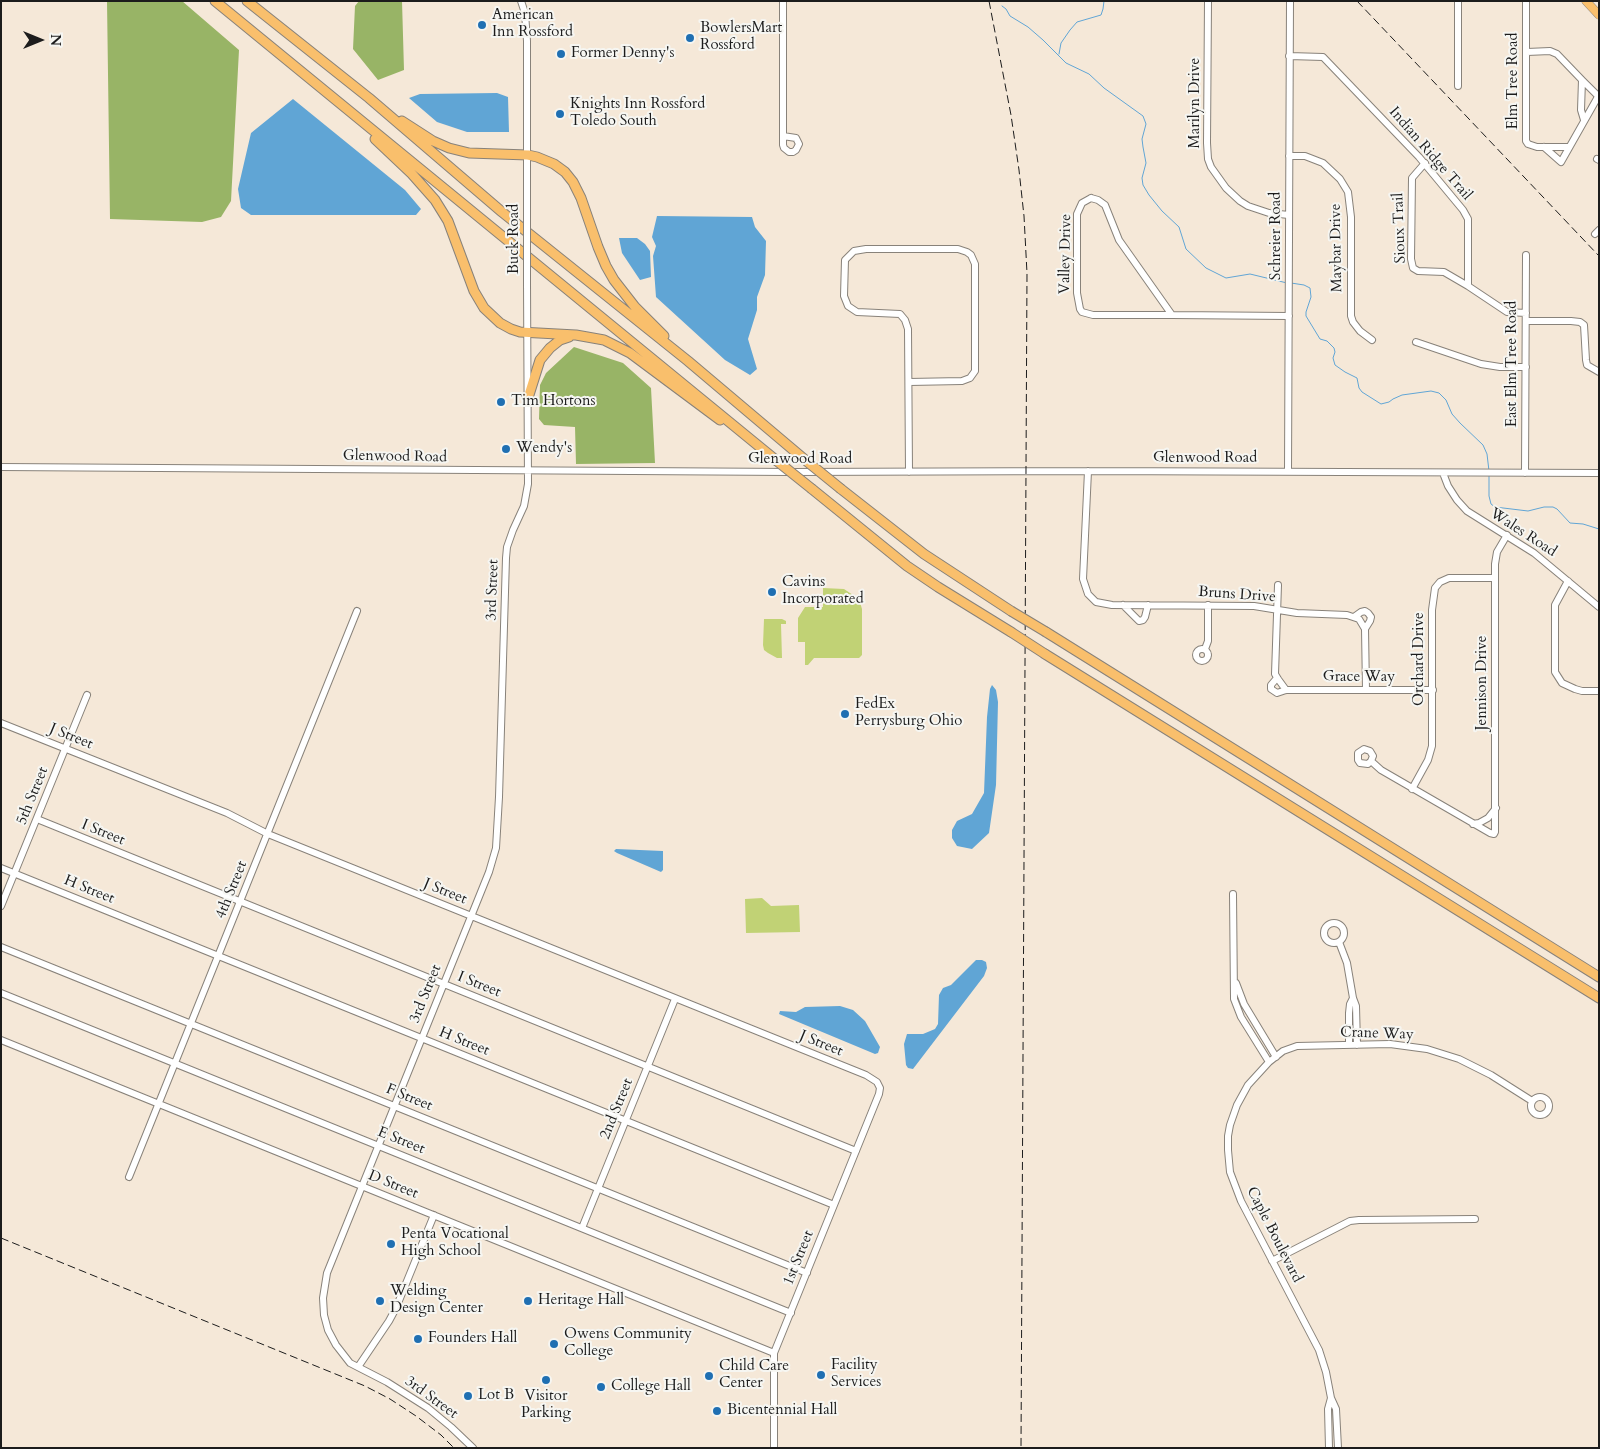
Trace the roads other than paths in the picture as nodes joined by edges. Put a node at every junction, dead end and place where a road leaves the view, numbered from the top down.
1 (215, 1) edge
2 (247, 1) edge
3 (521, 1) edge
4 (783, 1) edge
5 (1208, 1) edge
6 (1290, 1) edge
7 (1458, 1) edge
8 (1526, 1) edge
9 (1586, 1) edge
10 (525, 5) edge
11 (1599, 15) edge
12 (254, 33) junction
13 (1527, 52) junction
14 (1289, 56) junction
15 (1582, 80) junction
16 (1458, 86) dead end
17 (1599, 96) edge
18 (369, 98) junction
19 (1584, 120) junction
20 (783, 136) dead end
21 (1544, 147) junction
22 (1568, 147) junction
23 (528, 155) junction
24 (1289, 156) junction
25 (1426, 163) junction
26 (1289, 214) junction
27 (1526, 254) dead end
28 (1468, 286) junction
29 (1172, 316) junction
30 (1289, 316) junction
31 (1526, 317) junction
32 (527, 333) junction
33 (576, 335) junction
34 (1372, 340) dead end
35 (1416, 342) dead end
36 (688, 361) junction
37 (1526, 367) junction
38 (1599, 372) edge
39 (909, 382) junction
40 (528, 398) junction
41 (756, 443) junction
42 (1, 466) edge
43 (528, 470) junction
44 (1088, 471) junction
45 (908, 472) junction
46 (1288, 472) junction
47 (1443, 473) junction
48 (1525, 473) junction
49 (1599, 473) edge
50 (1507, 535) junction
51 (1495, 578) junction
52 (1568, 581) junction
53 (1278, 585) dead end
54 (1123, 605) junction
55 (1148, 605) junction
56 (1208, 605) junction
57 (1599, 607) edge
58 (1277, 610) junction
59 (357, 611) dead end
60 (1354, 617) junction
61 (1366, 629) junction
62 (1205, 649) dead end
63 (1277, 678) junction
64 (1286, 690) junction
65 (1366, 690) junction
66 (1433, 690) junction
67 (1599, 691) edge
68 (87, 695) dead end
69 (1, 723) edge
70 (65, 748) junction
71 (1371, 761) dead end
72 (1412, 789) junction
73 (1496, 807) junction
74 (37, 819) junction
75 (1473, 824) junction
76 (268, 834) junction
77 (1, 868) edge
78 (14, 873) junction
79 (1233, 894) dead end
80 (240, 902) junction
81 (1, 906) edge
82 (471, 916) junction
83 (1339, 942) dead end
84 (1, 947) edge
85 (218, 956) junction
86 (1599, 976) edge
87 (443, 984) junction
88 (1, 993) edge
89 (1353, 998) junction
90 (1599, 998) edge
91 (675, 999) junction
92 (191, 1024) junction
93 (422, 1038) junction
94 (1, 1040) edge
95 (1349, 1045) junction
96 (1357, 1045) junction
97 (1272, 1059) junction
98 (175, 1063) junction
99 (648, 1067) junction
100 (879, 1085) joint
101 (1532, 1101) dead end
102 (159, 1104) junction
103 (394, 1106) junction
104 (626, 1120) junction
105 (378, 1146) junction
106 (856, 1151) junction
107 (129, 1177) dead end
108 (362, 1186) junction
109 (598, 1189) junction
110 (834, 1205) junction
111 (434, 1215) junction
112 (1475, 1219) dead end
113 (582, 1228) junction
114 (1272, 1261) junction
115 (807, 1273) junction
116 (791, 1312) junction
117 (774, 1353) junction
118 (358, 1367) junction
119 (1331, 1398) junction
120 (473, 1448) edge
121 (774, 1448) edge
122 (1328, 1448) edge
123 (1338, 1448) edge

1 - 12 highway
2 - 18 highway
3 - 10 street, Buck Road
4 - 20 street
5 - 26 street, Marilyn Drive
6 - 14 street, Schreier Road
7 - 16 street
8 - 13 street, Elm Tree Road
9 - 11 main road
10 - 23 street, Buck Road
12 - 32 highway
12 - 41 highway
13 - 15 street
13 - 21 street, Elm Tree Road
14 - 24 street, Schreier Road
14 - 25 street, Indian Ridge Trail
15 - 17 street
15 - 19 street
17 - 19 street
18 - 23 highway
18 - 36 highway
19 - 22 street
21 - 22 street
21 - 22 street
23 - 32 street, Buck Road, bridge
23 - 36 highway
24 - 26 street, Schreier Road
24 - 34 street, Maybar Drive
25 - 28 street, Indian Ridge Trail
25 - 28 street, Sioux Trail
26 - 30 street, Schreier Road
27 - 31 street, East Elm Tree Road
28 - 31 street
29 - 29 street, Valley Drive
29 - 30 street, Valley Drive
30 - 46 street, Schreier Road
31 - 37 street, East Elm Tree Road
31 - 38 street
32 - 33 highway
32 - 40 street, Buck Road
33 - 40 highway
33 - 41 highway
35 - 37 street
36 - 86 highway, bridge
37 - 48 street, East Elm Tree Road
39 - 39 street
39 - 45 street
40 - 43 street, Buck Road
41 - 90 highway, bridge
42 - 43 street, Glenwood Road
43 - 45 street, Glenwood Road
43 - 82 street, 3rd Street
44 - 45 street, Glenwood Road
44 - 46 street, Glenwood Road
44 - 54 street, Bruns Drive
46 - 47 street, Glenwood Road
47 - 48 street, Glenwood Road
47 - 50 street, Wales Road
48 - 49 street, Glenwood Road
50 - 51 street, Jennison Drive
50 - 52 street, Wales Road
51 - 66 street, Orchard Drive
51 - 73 street, Jennison Drive
52 - 57 street, Wales Road
52 - 67 street
53 - 58 street
54 - 55 street, Bruns Drive
54 - 55 street
55 - 56 street, Bruns Drive
56 - 58 street, Bruns Drive
56 - 62 street
58 - 60 street, Bruns Drive
58 - 63 street
59 - 76 street, 4th Street
60 - 61 street
60 - 61 street, Bruns Drive
61 - 65 street, Bruns Drive
63 - 64 street
63 - 64 street
64 - 65 street, Grace Way
65 - 66 street, Grace Way
66 - 72 street, Orchard Drive
68 - 70 street, 5th Street
69 - 70 street, J Street
70 - 74 street, 5th Street
70 - 76 street, J Street
71 - 72 street
72 - 75 street
73 - 75 street
73 - 75 street, Jennison Drive
74 - 78 street, 5th Street
74 - 80 street, I Street
76 - 80 street, 4th Street
76 - 82 street, J Street
77 - 78 street, H Street
78 - 81 street, 5th Street
78 - 85 street, H Street
79 - 97 street
80 - 85 street, 4th Street
80 - 87 street, I Street
82 - 87 street, 3rd Street
82 - 91 street, J Street
83 - 89 street
84 - 92 street, F Street
85 - 92 street, 4th Street
85 - 93 street, H Street
87 - 93 street, 3rd Street
87 - 99 street, I Street
88 - 98 street, E Street
89 - 95 street
89 - 96 street
91 - 99 street, 2nd Street
91 - 100 street, J Street
92 - 98 street, 4th Street
92 - 103 street, F Street
93 - 103 street, 3rd Street
93 - 104 street, H Street
94 - 102 street, D Street
95 - 96 street, Crane Way
95 - 97 street, Crane Way
96 - 101 street, Crane Way
97 - 114 street, Caple Boulevard
98 - 102 street, 4th Street
98 - 105 street, E Street
99 - 104 street, 2nd Street
99 - 106 street, I Street
100 - 106 street, 1st Street
102 - 107 street, 4th Street
102 - 108 street, D Street
103 - 105 street, 3rd Street
103 - 109 street, F Street
104 - 109 street, 2nd Street
104 - 110 street, H Street
105 - 108 street, 3rd Street
105 - 113 street, E Street
106 - 110 street, 1st Street
108 - 111 street, D Street
108 - 118 street, 3rd Street
109 - 113 street, 2nd Street
109 - 115 street, F Street
110 - 115 street, 1st Street
111 - 117 street, D Street
111 - 118 street
112 - 114 street
113 - 116 street, E Street
114 - 119 street, Caple Boulevard
115 - 116 street, 1st Street
116 - 117 street, 1st Street
117 - 121 street, 1st Street
118 - 120 street, 3rd Street
119 - 122 street, Caple Boulevard
119 - 123 street, Caple Boulevard

